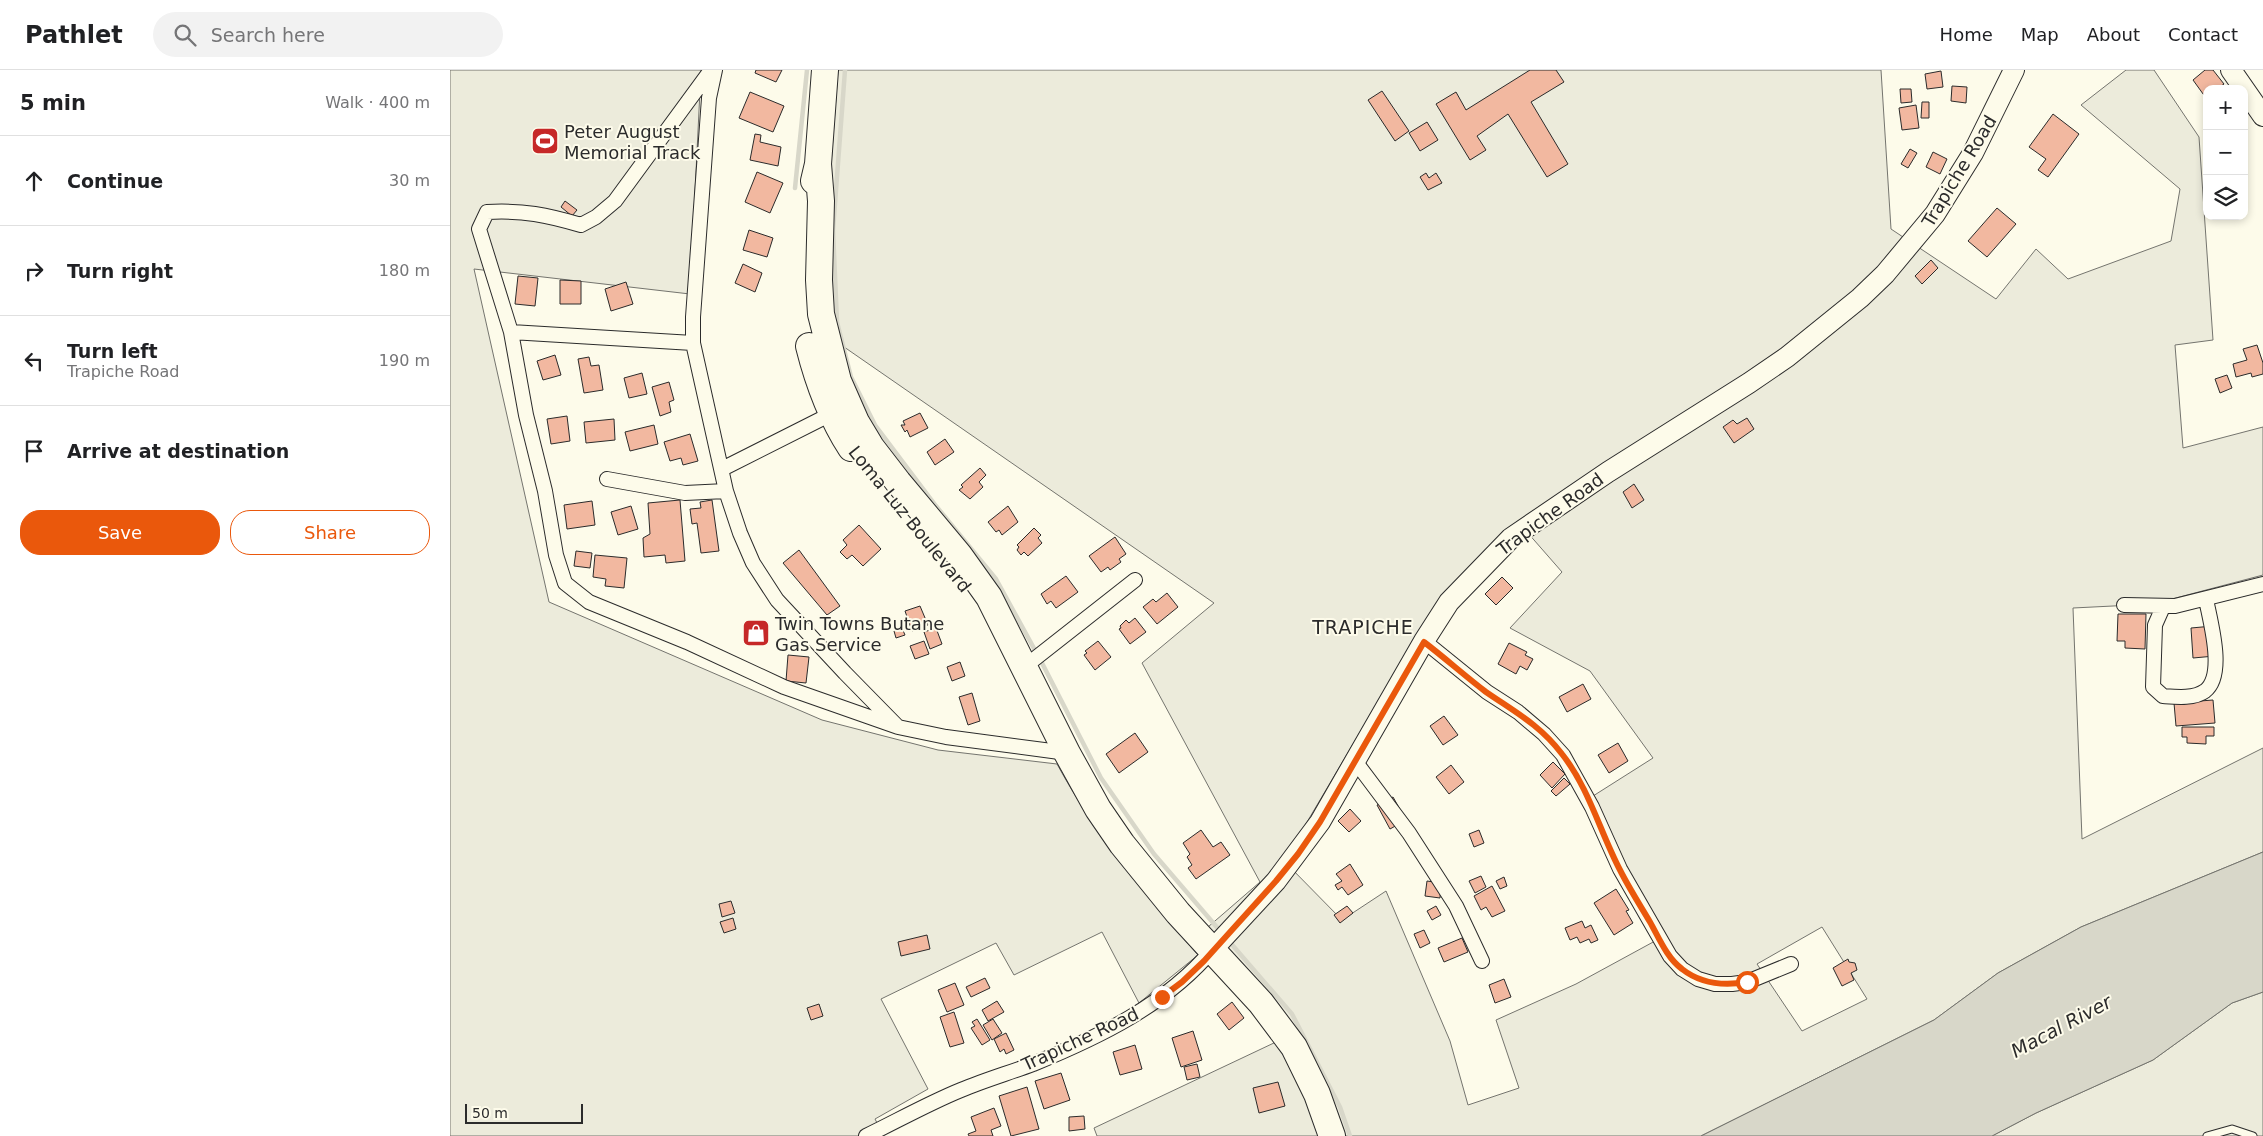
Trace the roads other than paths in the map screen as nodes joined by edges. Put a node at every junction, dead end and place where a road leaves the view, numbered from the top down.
1 (711, 70) edge
2 (715, 70) edge
3 (825, 70) edge
4 (2014, 70) edge
5 (2231, 70) edge
6 (2263, 116) edge
7 (511, 332) junction
8 (693, 343) junction
9 (840, 409) junction
10 (722, 469) junction
11 (607, 479) dead end
12 (726, 491) junction
13 (1135, 580) dead end
14 (2263, 584) edge
15 (2206, 599) junction
16 (2124, 606) dead end
17 (2163, 607) junction
18 (1424, 642) junction
19 (1021, 665) junction
20 (898, 727) junction
21 (1067, 754) junction
22 (1355, 761) junction
23 (1213, 949) junction
24 (1482, 961) dead end
25 (1791, 964) dead end
26 (866, 1136) edge
27 (1332, 1136) edge
28 (2207, 1136) edge
29 (2253, 1136) edge

1 - 7 street
2 - 8 street
3 - 9 highway, Loma Luz Boulevard
4 - 18 street, Trapiche Road
5 - 6 street
7 - 8 street
7 - 20 street
8 - 10 street
9 - 10 street
9 - 19 highway, Loma Luz Boulevard
10 - 12 street
11 - 12 street
12 - 20 street
13 - 19 street
14 - 15 street
15 - 17 street
15 - 17 street
16 - 17 street
18 - 22 street, Trapiche Road
18 - 25 street
19 - 21 highway, Loma Luz Boulevard
20 - 21 street
21 - 23 highway, Loma Luz Boulevard
22 - 23 street, Trapiche Road
22 - 24 street
23 - 26 street, Trapiche Road
23 - 27 highway, Loma Luz Boulevard
28 - 29 lane

